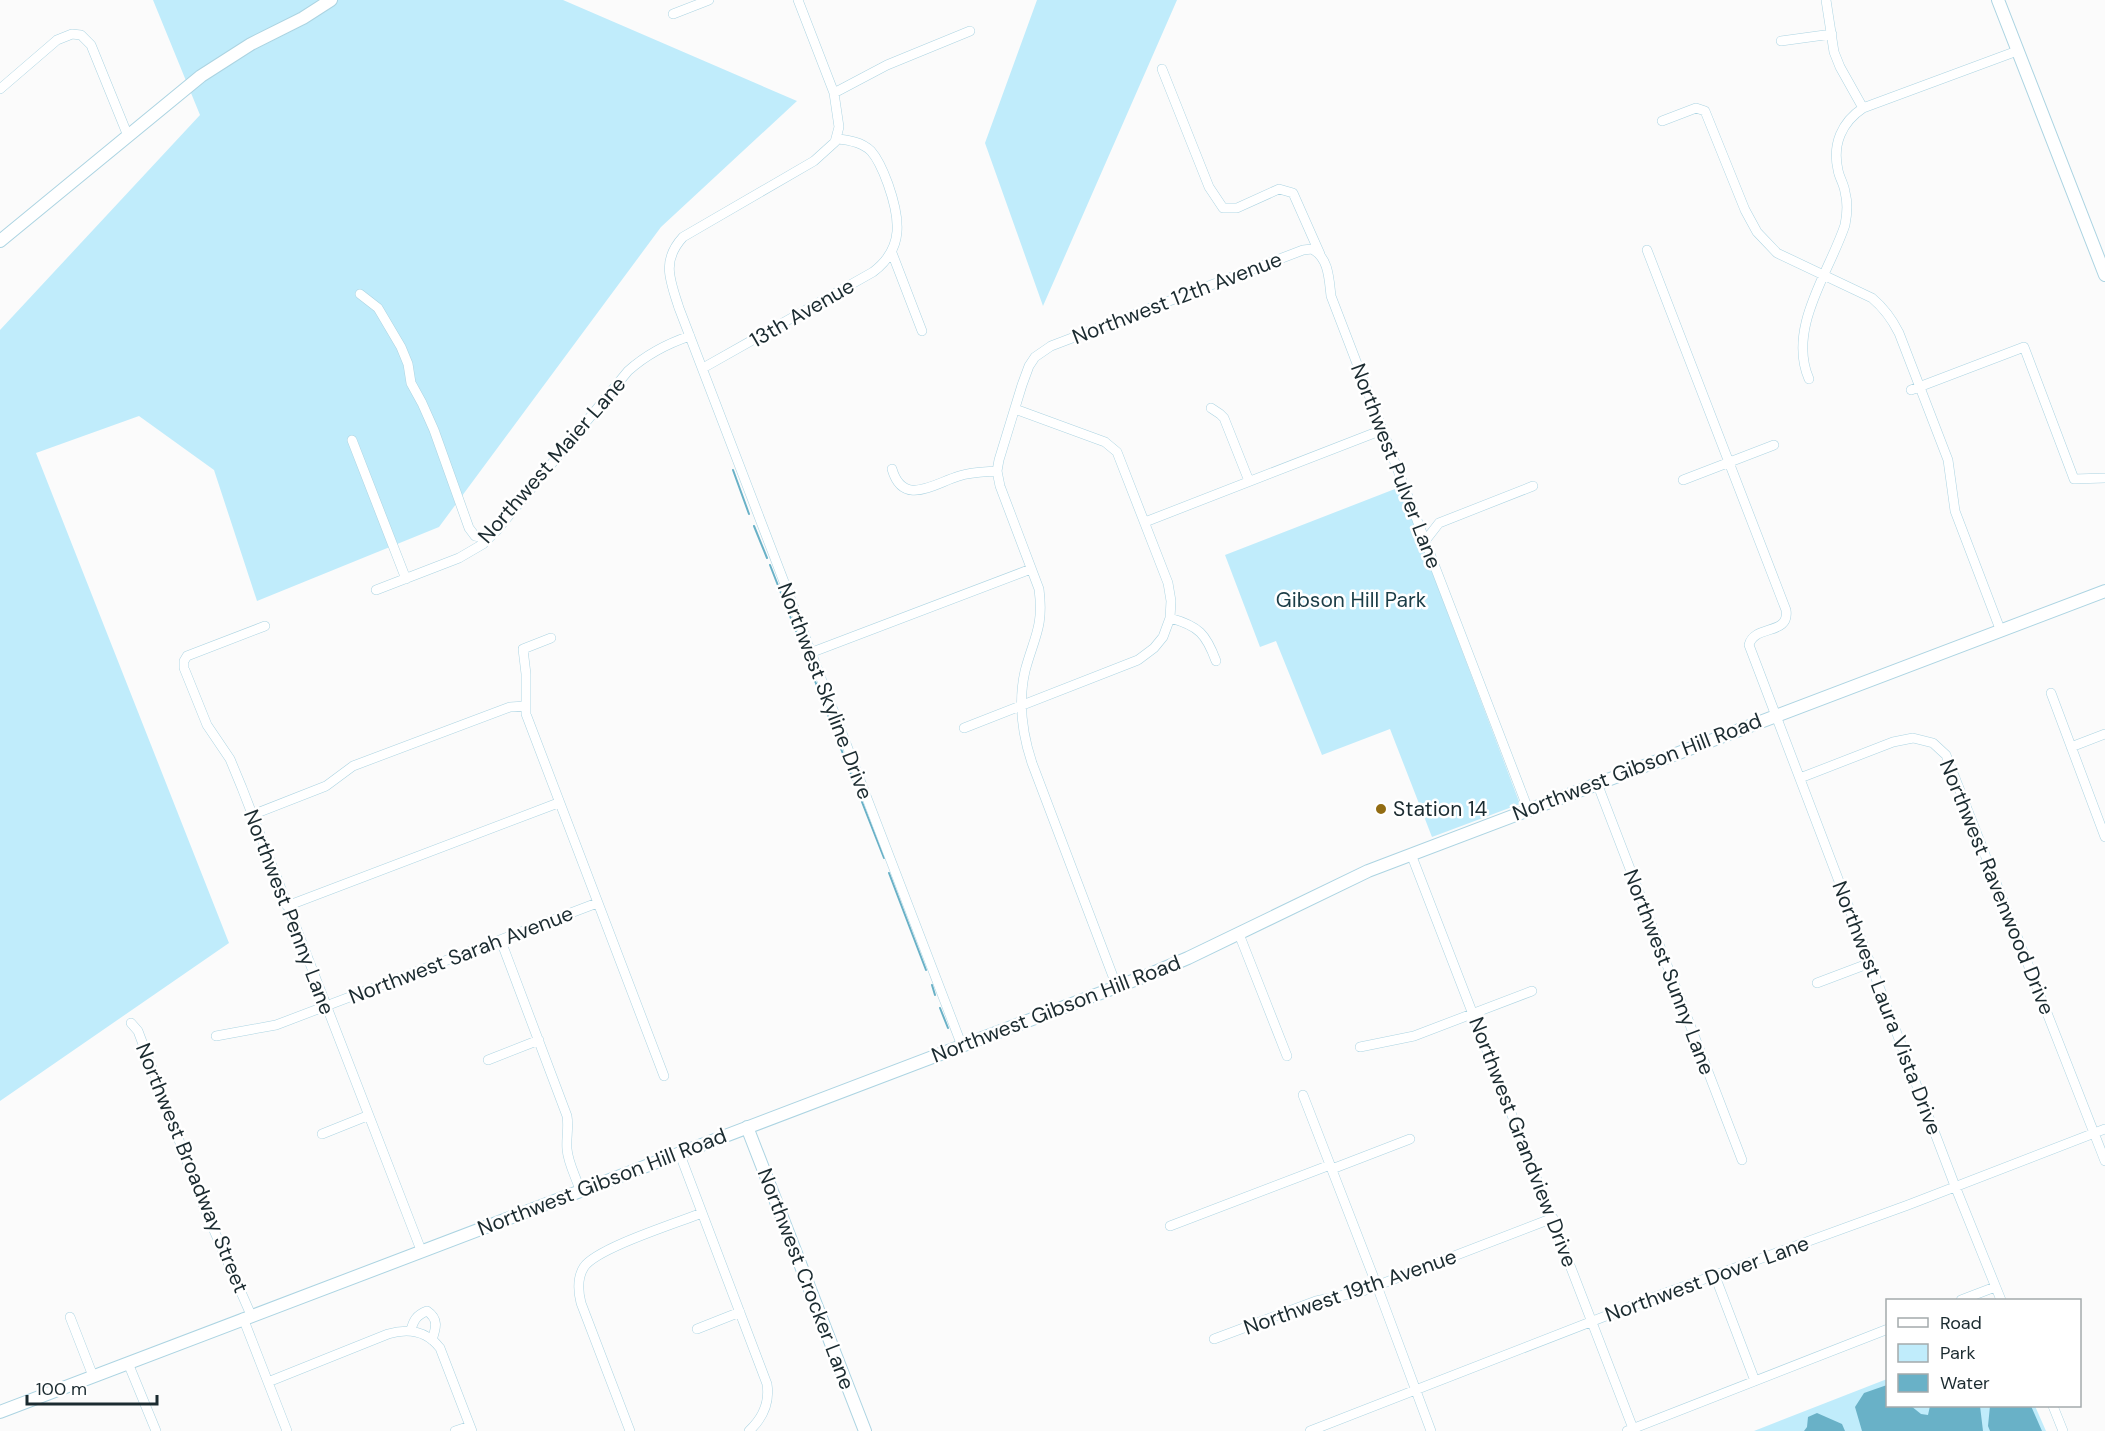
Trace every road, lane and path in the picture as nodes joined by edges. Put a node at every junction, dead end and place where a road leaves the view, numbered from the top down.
1 (331, 0) edge
2 (708, 0) edge
3 (798, 0) edge
4 (1826, 0) edge
5 (1998, 0) edge
6 (673, 14) dead end
7 (970, 31) dead end
8 (1832, 34) junction
9 (1781, 41) dead end
10 (2017, 51) junction
11 (1162, 69) dead end
12 (0, 89) edge
13 (834, 93) junction
14 (1863, 108) junction
15 (1662, 121) dead end
16 (128, 136) junction
17 (837, 139) junction
18 (0, 241) edge
19 (893, 250) junction
20 (1647, 250) dead end
21 (1321, 255) junction
22 (1825, 275) junction
23 (2105, 275) edge
24 (360, 294) dead end
25 (922, 331) dead end
26 (690, 336) junction
27 (703, 369) junction
28 (1809, 379) dead end
29 (1916, 388) junction
30 (1211, 408) dead end
31 (1015, 409) junction
32 (1382, 430) junction
33 (352, 440) dead end
34 (1774, 445) dead end
35 (1729, 463) junction
36 (892, 469) dead end
37 (997, 471) junction
38 (2105, 478) edge
39 (1683, 480) dead end
40 (1249, 481) junction
41 (1533, 486) dead end
42 (1145, 522) junction
43 (488, 539) junction
44 (1425, 541) junction
45 (1031, 569) junction
46 (406, 579) junction
47 (376, 590) dead end
48 (2105, 591) edge
49 (1170, 618) junction
50 (266, 626) dead end
51 (2000, 629) junction
52 (551, 638) dead end
53 (810, 653) junction
54 (1216, 661) dead end
55 (2051, 693) dead end
56 (525, 706) junction
57 (1022, 706) junction
58 (1775, 715) junction
59 (964, 728) dead end
60 (2105, 734) edge
61 (2071, 747) junction
62 (1800, 778) junction
63 (1597, 783) junction
64 (558, 803) junction
65 (1528, 809) junction
66 (252, 815) junction
67 (2105, 837) edge
68 (1411, 854) junction
69 (597, 903) junction
70 (287, 906) junction
71 (1239, 934) junction
72 (501, 941) junction
73 (1870, 963) junction
74 (1817, 983) dead end
75 (1118, 987) junction
76 (1532, 991) dead end
77 (325, 1006) junction
78 (1473, 1014) junction
79 (131, 1023) dead end
80 (216, 1036) dead end
81 (538, 1040) junction
82 (962, 1046) junction
83 (1360, 1047) dead end
84 (1287, 1056) dead end
85 (488, 1060) dead end
86 (664, 1076) dead end
87 (1303, 1095) dead end
88 (367, 1116) junction
89 (747, 1126) junction
90 (2105, 1129) edge
91 (2094, 1133) junction
92 (322, 1134) dead end
93 (1410, 1139) dead end
94 (679, 1152) junction
95 (1742, 1160) dead end
96 (2105, 1161) edge
97 (1331, 1167) junction
98 (1955, 1186) junction
99 (580, 1190) junction
100 (702, 1214) junction
101 (1553, 1218) junction
102 (1170, 1226) dead end
103 (421, 1250) junction
104 (1715, 1276) junction
105 (1377, 1286) junction
106 (1995, 1287) junction
107 (1964, 1299) edge
108 (2001, 1299) edge
109 (740, 1312) junction
110 (247, 1316) junction
111 (70, 1317) dead end
112 (1592, 1322) junction
113 (697, 1329) dead end
114 (1886, 1329) edge
115 (411, 1331) junction
116 (1214, 1339) dead end
117 (432, 1340) junction
118 (128, 1363) junction
119 (93, 1376) junction
120 (1755, 1381) junction
121 (268, 1382) junction
122 (1416, 1389) junction
123 (2053, 1407) edge
124 (0, 1412) edge
125 (471, 1428) edge
126 (1631, 1430) edge
127 (156, 1431) edge
128 (287, 1431) edge
129 (455, 1431) edge
130 (630, 1431) edge
131 (749, 1431) edge
132 (865, 1431) edge
133 (1310, 1431) edge
134 (1431, 1431) edge
135 (2063, 1431) edge

1 - 16 main road
2 - 6 street
3 - 13 street
4 - 8 street
5 - 10 main road
7 - 13 street
8 - 9 street
8 - 14 street
10 - 14 street
10 - 23 main road
11 - 21 street, Northwest Pulver Lane
12 - 16 street
13 - 17 street
14 - 22 street
15 - 22 street
16 - 18 main road
17 - 19 street
17 - 26 street, Northwest Skyline Drive
19 - 25 street
19 - 27 street, 13th Avenue
20 - 35 street
21 - 31 street, Northwest 12th Avenue
21 - 32 street, Northwest Pulver Lane
22 - 28 street
22 - 29 street
24 - 43 street
26 - 27 street, Northwest Skyline Drive
26 - 43 street, Northwest Maier Lane
27 - 53 street, Northwest Skyline Drive
29 - 38 street
29 - 51 street
30 - 40 street
31 - 37 street
31 - 42 street
32 - 40 street
32 - 44 street, Northwest Pulver Lane
33 - 46 street
34 - 35 street
35 - 39 street
35 - 58 street, Northwest Laura Vista Drive
36 - 37 street
37 - 45 street
40 - 42 street
41 - 44 street
42 - 49 street
43 - 46 street, Northwest Maier Lane
44 - 65 street, Northwest Pulver Lane
45 - 53 street
45 - 57 street
46 - 47 street, Northwest Maier Lane
48 - 51 main road, Northwest Gibson Hill Road
49 - 54 street
49 - 57 street
50 - 66 street, Northwest Penny Lane
51 - 58 main road, Northwest Gibson Hill Road
52 - 56 street
53 - 82 street, Northwest Skyline Drive
55 - 61 street
56 - 64 street
56 - 66 street
57 - 59 street
57 - 75 street
58 - 62 street, Northwest Laura Vista Drive
58 - 63 main road, Northwest Gibson Hill Road
60 - 61 street
61 - 67 street
62 - 73 street, Northwest Laura Vista Drive
62 - 91 street, Northwest Ravenwood Drive
63 - 65 main road, Northwest Gibson Hill Road
63 - 95 street, Northwest Sunny Lane
64 - 69 street
64 - 70 street
65 - 68 main road, Northwest Gibson Hill Road
66 - 70 street, Northwest Penny Lane
68 - 71 main road, Northwest Gibson Hill Road
68 - 78 street, Northwest Grandview Drive
69 - 72 street, Northwest Sarah Avenue
69 - 86 street
70 - 77 street, Northwest Penny Lane
71 - 75 main road, Northwest Gibson Hill Road
71 - 84 street
72 - 77 street, Northwest Sarah Avenue
72 - 81 street
73 - 74 street
73 - 98 street, Northwest Laura Vista Drive
75 - 82 main road, Northwest Gibson Hill Road
76 - 78 street
77 - 80 street, Northwest Sarah Avenue
77 - 88 street, Northwest Penny Lane
78 - 83 street
78 - 101 street, Northwest Grandview Drive
79 - 110 street, Northwest Broadway Street
81 - 85 street
81 - 99 street
82 - 89 main road, Northwest Gibson Hill Road
87 - 97 street
88 - 92 street
88 - 103 street, Northwest Penny Lane
89 - 94 main road, Northwest Gibson Hill Road
89 - 132 main road, Northwest Crocker Lane
90 - 91 street, Northwest Dover Lane
91 - 96 street, Northwest Ravenwood Drive
91 - 98 street, Northwest Dover Lane
93 - 97 street
94 - 99 main road, Northwest Gibson Hill Road
94 - 100 street
97 - 102 street
97 - 105 street
98 - 104 street, Northwest Dover Lane
98 - 106 street, Northwest Laura Vista Drive
99 - 103 main road, Northwest Gibson Hill Road
100 - 109 street
100 - 130 street
101 - 105 street, Northwest 19th Avenue
101 - 112 street, Northwest Grandview Drive
103 - 110 main road, Northwest Gibson Hill Road
104 - 112 street, Northwest Dover Lane
104 - 120 street
105 - 116 street, Northwest 19th Avenue
105 - 122 street
106 - 107 street
106 - 108 street, Northwest Laura Vista Drive
109 - 113 street
109 - 131 street
110 - 118 main road, Northwest Gibson Hill Road
110 - 121 street, Northwest Broadway Street
111 - 119 street
112 - 122 street, Northwest Dover Lane
112 - 126 street, Northwest Grandview Drive
114 - 120 street
115 - 117 street
115 - 117 street
115 - 121 street
117 - 125 street
118 - 119 main road, Northwest Gibson Hill Road
118 - 127 street
119 - 124 main road, Northwest Gibson Hill Road
120 - 126 street
121 - 128 street, Northwest Broadway Street
122 - 133 street, Northwest Dover Lane
122 - 134 street
123 - 135 street
125 - 129 street

